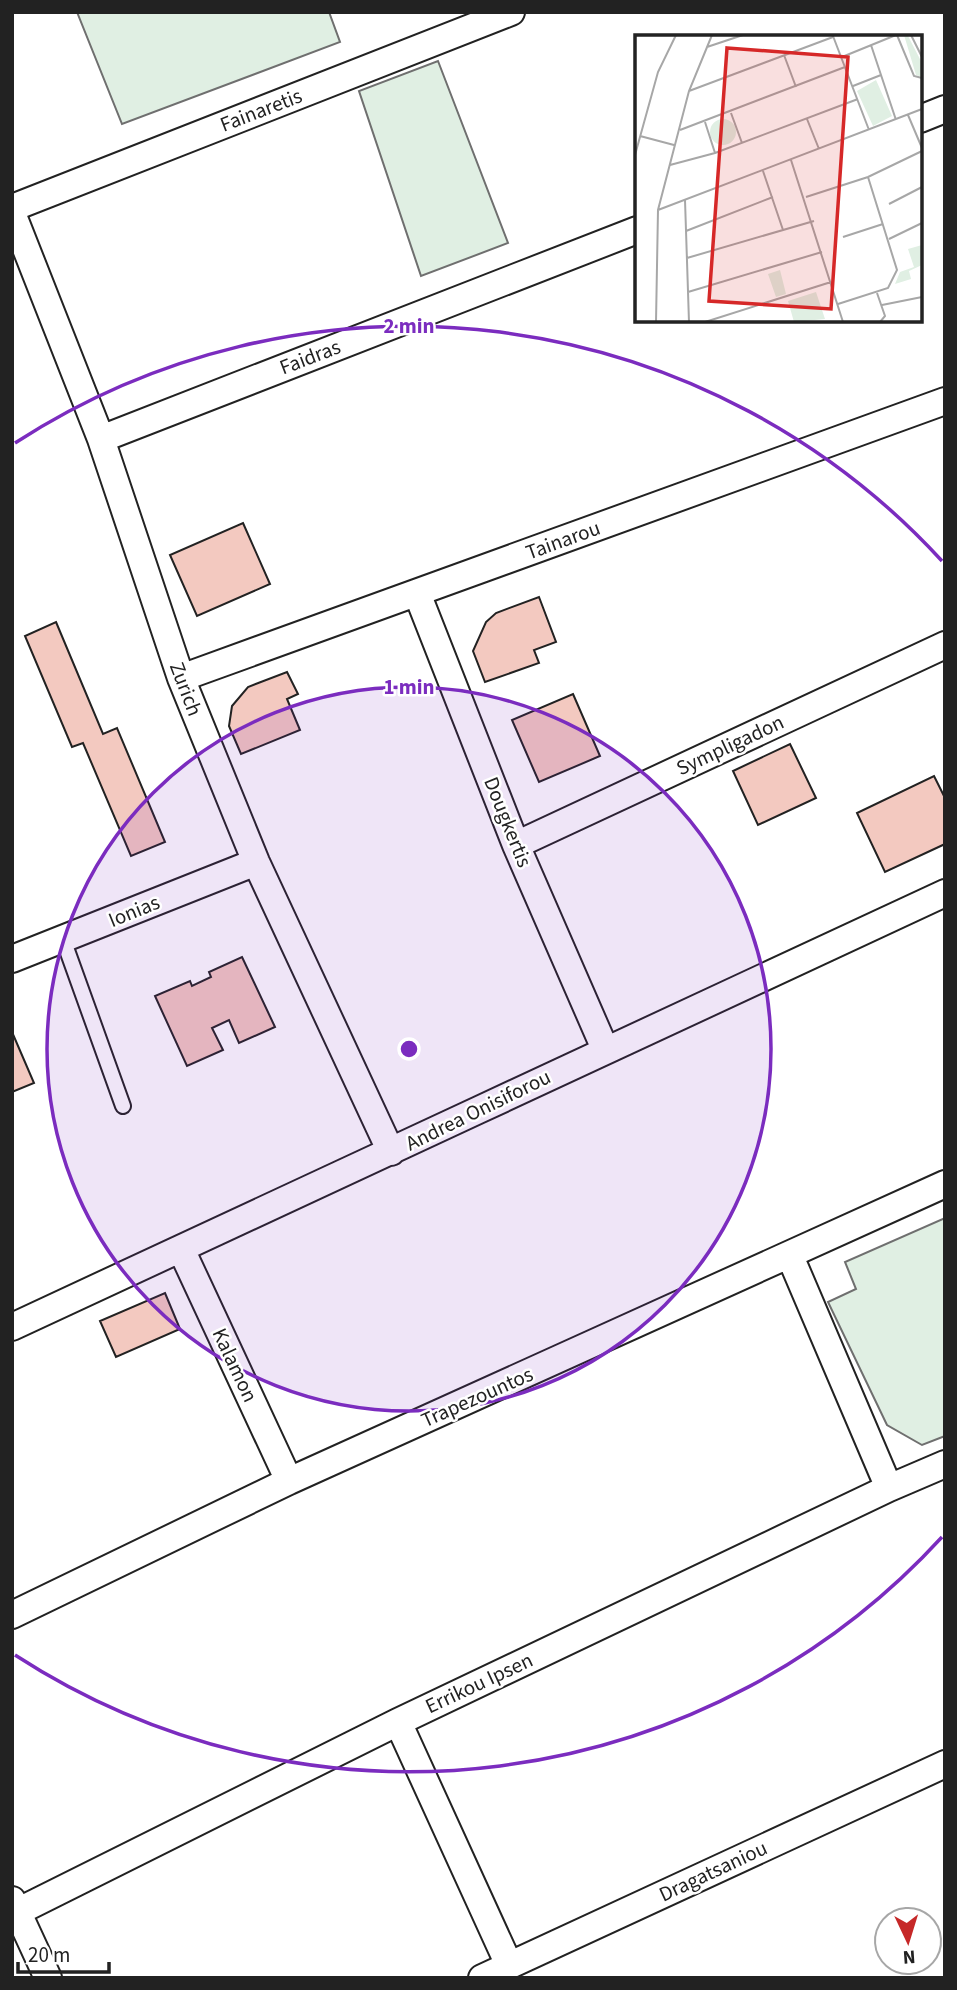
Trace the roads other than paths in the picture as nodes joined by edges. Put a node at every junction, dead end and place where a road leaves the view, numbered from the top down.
1 (511, 12) edge
2 (945, 109) edge
3 (922, 118) edge
4 (12, 208) edge
5 (12, 214) edge
6 (635, 231) edge
7 (945, 401) edge
8 (101, 439) junction
9 (417, 593) junction
10 (945, 645) edge
11 (181, 678) junction
12 (516, 845) junction
13 (256, 862) junction
14 (945, 894) edge
15 (64, 939) junction
16 (12, 959) edge
17 (606, 1049) junction
18 (123, 1106) dead end
19 (391, 1152) junction
20 (945, 1184) edge
21 (181, 1249) junction
22 (790, 1256) junction
23 (12, 1327) edge
24 (945, 1464) edge
25 (289, 1481) junction
26 (889, 1488) junction
27 (12, 1615) edge
28 (398, 1722) junction
29 (945, 1763) edge
30 (15, 1906) edge
31 (509, 1965) junction
32 (48, 1978) edge
33 (482, 1978) edge

1 - 4 street, Fainaretis
2 - 3 street
5 - 8 street, Zurich
6 - 8 street, Faidras
7 - 9 street, Tainarou
8 - 11 street, Zurich
9 - 11 street, Tainarou
9 - 12 street, Dougkertis
10 - 12 street, Sympligadon
11 - 13 street, Zurich
12 - 17 street, Dougkertis
13 - 15 street, Ionias
13 - 19 street, Zurich
14 - 17 street, Andrea Onisiforou
15 - 16 street, Ionias
15 - 18 lane
17 - 19 street, Andrea Onisiforou
19 - 21 street, Andrea Onisiforou
20 - 22 street, Trapezountos
21 - 23 street, Andrea Onisiforou
21 - 25 street, Kalamon
22 - 25 street, Trapezountos
22 - 26 street
24 - 26 street, Errikou Ipsen
25 - 27 street, Trapezountos
26 - 28 street, Errikou Ipsen
28 - 30 street, Errikou Ipsen
28 - 31 street
29 - 31 street, Dragatsaniou
30 - 32 street
31 - 33 street, Dragatsaniou

